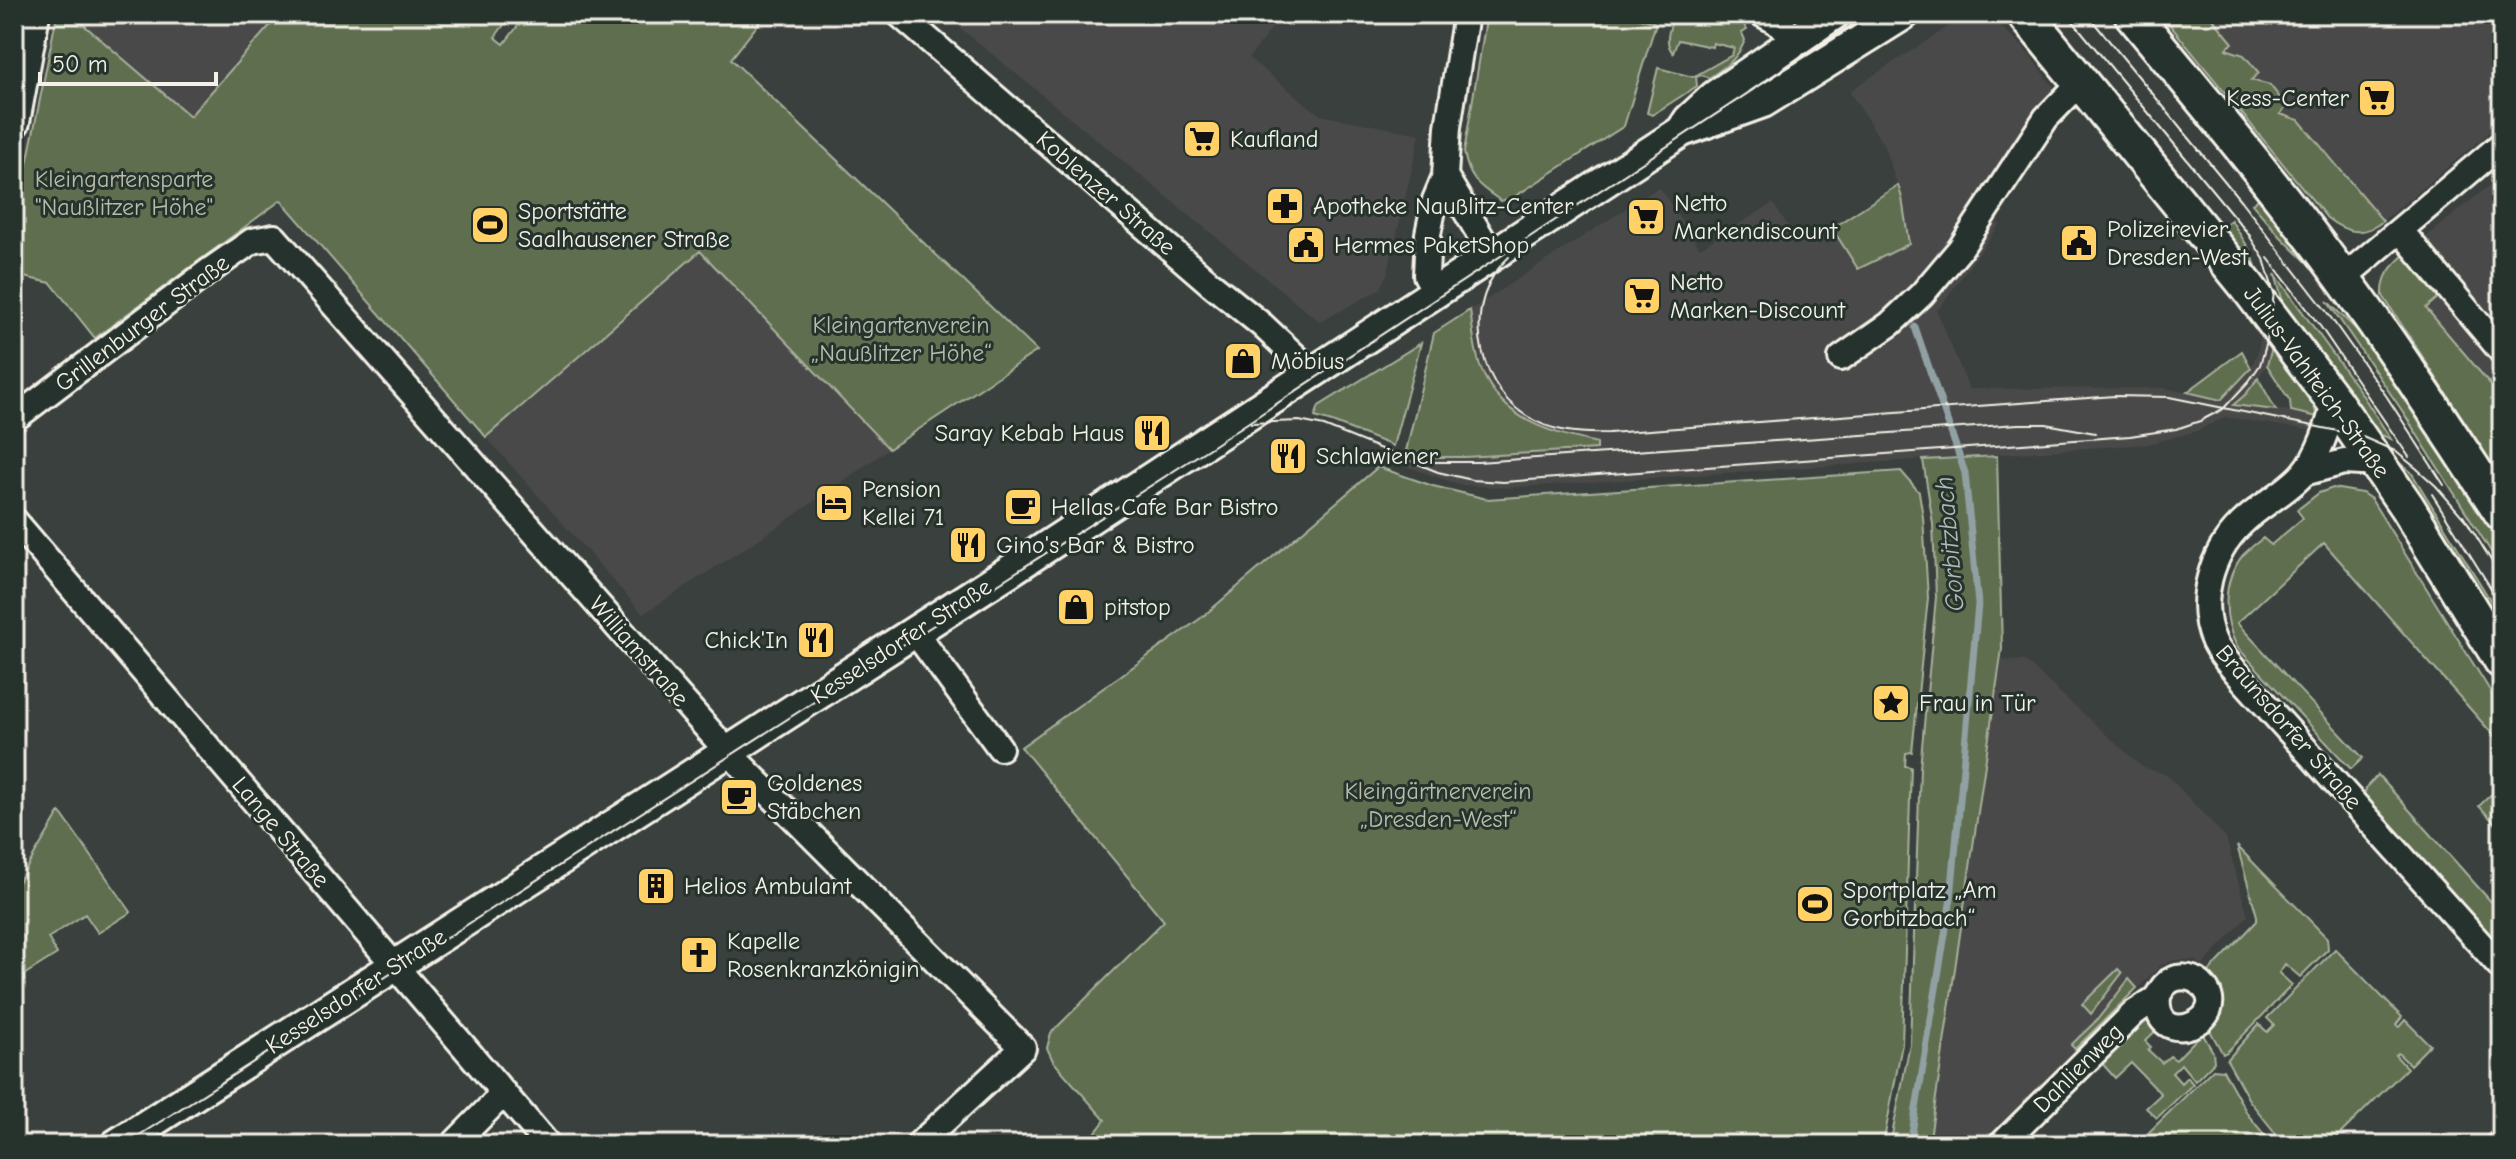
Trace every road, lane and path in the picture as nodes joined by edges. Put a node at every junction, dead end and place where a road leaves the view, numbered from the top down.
1 (34, 14) edge
2 (899, 14) edge
3 (1466, 14) edge
4 (1762, 14) edge
5 (1834, 14) edge
6 (1904, 14) edge
7 (2025, 14) edge
8 (2132, 14) edge
9 (1797, 39) junction
10 (2081, 82) junction
11 (14, 122) edge
12 (1682, 131) junction
13 (2502, 144) edge
14 (1445, 176) junction
15 (2400, 230) junction
16 (274, 237) joint
17 (1492, 255) junction
18 (2343, 278) junction
19 (1436, 293) junction
20 (2502, 352) edge
21 (1841, 358) dead end
22 (1313, 373) junction
23 (2334, 401) junction
24 (14, 419) edge
25 (2379, 464) junction
26 (2304, 473) junction
27 (2502, 513) edge
28 (14, 520) edge
29 (915, 632) junction
30 (2502, 661) edge
31 (1000, 748) dead end
32 (728, 752) junction
33 (395, 966) junction
34 (2502, 968) edge
35 (2158, 996) dead end
36 (504, 1093) junction
37 (116, 1145) edge
38 (453, 1145) edge
39 (548, 1145) edge
40 (918, 1145) edge
41 (2001, 1145) edge

1 - 11 street
2 - 22 street, Koblenzer Straße
3 - 14 street
4 - 9 street
5 - 9 street, Kesselsdorfer Straße
6 - 12 street, Kesselsdorfer Straße
7 - 10 main road, Julius-Vahlteich-Straße
8 - 18 main road
9 - 12 street, Kesselsdorfer Straße
10 - 21 street
10 - 23 main road, Julius-Vahlteich-Straße
12 - 17 street, Kesselsdorfer Straße
13 - 15 street
14 - 17 street
14 - 19 street
15 - 18 street
15 - 20 street
16 - 24 street, Grillenburger Straße
16 - 32 street, Williamstraße
17 - 19 street, Kesselsdorfer Straße
18 - 27 main road
19 - 22 street, Kesselsdorfer Straße
22 - 29 street, Kesselsdorfer Straße
23 - 25 main road, Julius-Vahlteich-Straße
23 - 26 street, Braunsdorfer Straße
25 - 26 street, Braunsdorfer Straße
25 - 30 main road, Julius-Vahlteich-Straße
26 - 34 street, Braunsdorfer Straße
28 - 33 street, Lange Straße
29 - 31 street
29 - 32 street, Kesselsdorfer Straße
32 - 33 street, Kesselsdorfer Straße
32 - 40 street, Williamstraße
33 - 36 street, Lange Straße
33 - 37 street, Kesselsdorfer Straße
35 - 41 street, Dahlienweg
36 - 38 street
36 - 39 street, Lange Straße

